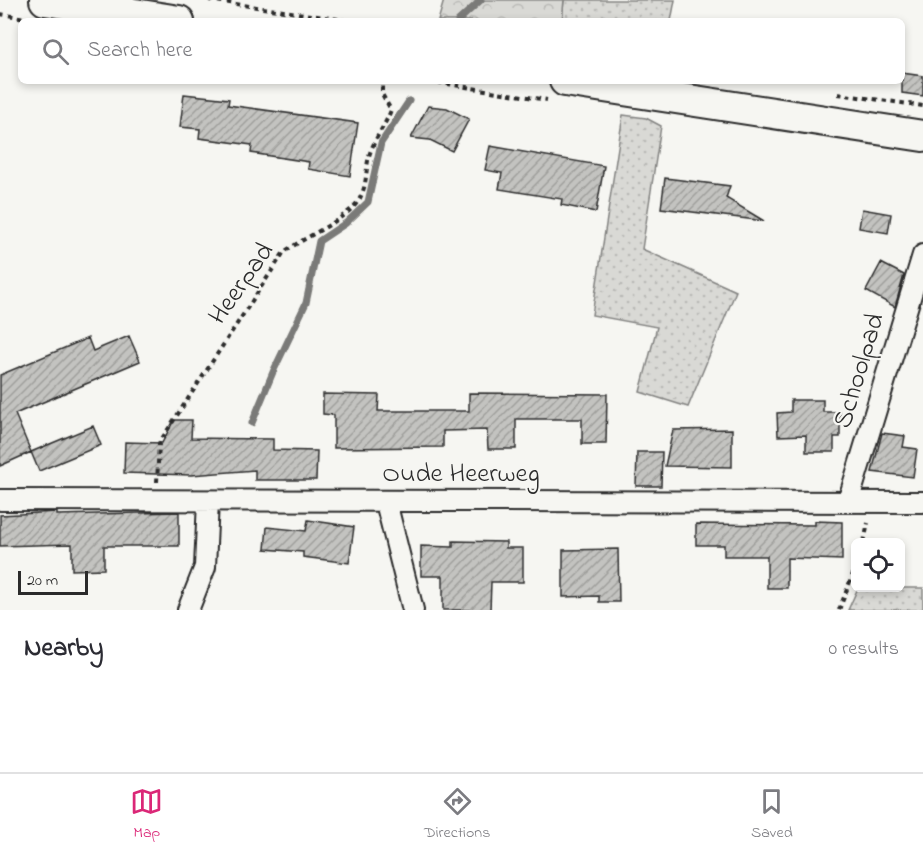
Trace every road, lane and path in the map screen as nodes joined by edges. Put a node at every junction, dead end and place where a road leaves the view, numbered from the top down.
1 (45, 0) edge
2 (209, 0) edge
3 (160, 18) edge
4 (331, 18) edge
5 (382, 84) edge
6 (585, 84) edge
7 (923, 136) edge
8 (923, 255) edge
9 (0, 500) edge
10 (156, 500) junction
11 (208, 501) junction
12 (386, 502) junction
13 (848, 502) junction
14 (923, 502) edge
15 (851, 577) edge
16 (188, 610) edge
17 (413, 610) edge
18 (839, 610) edge

1 - 3 main road
2 - 4 path
5 - 10 path, Heerpad
6 - 7 main road
8 - 13 street, Schoolpad
9 - 10 street, Oude Heerweg
10 - 11 street, Oude Heerweg
11 - 12 street, Oude Heerweg
11 - 16 street
12 - 13 street, Oude Heerweg
12 - 17 street
13 - 14 street, Oude Heerweg
15 - 18 path

